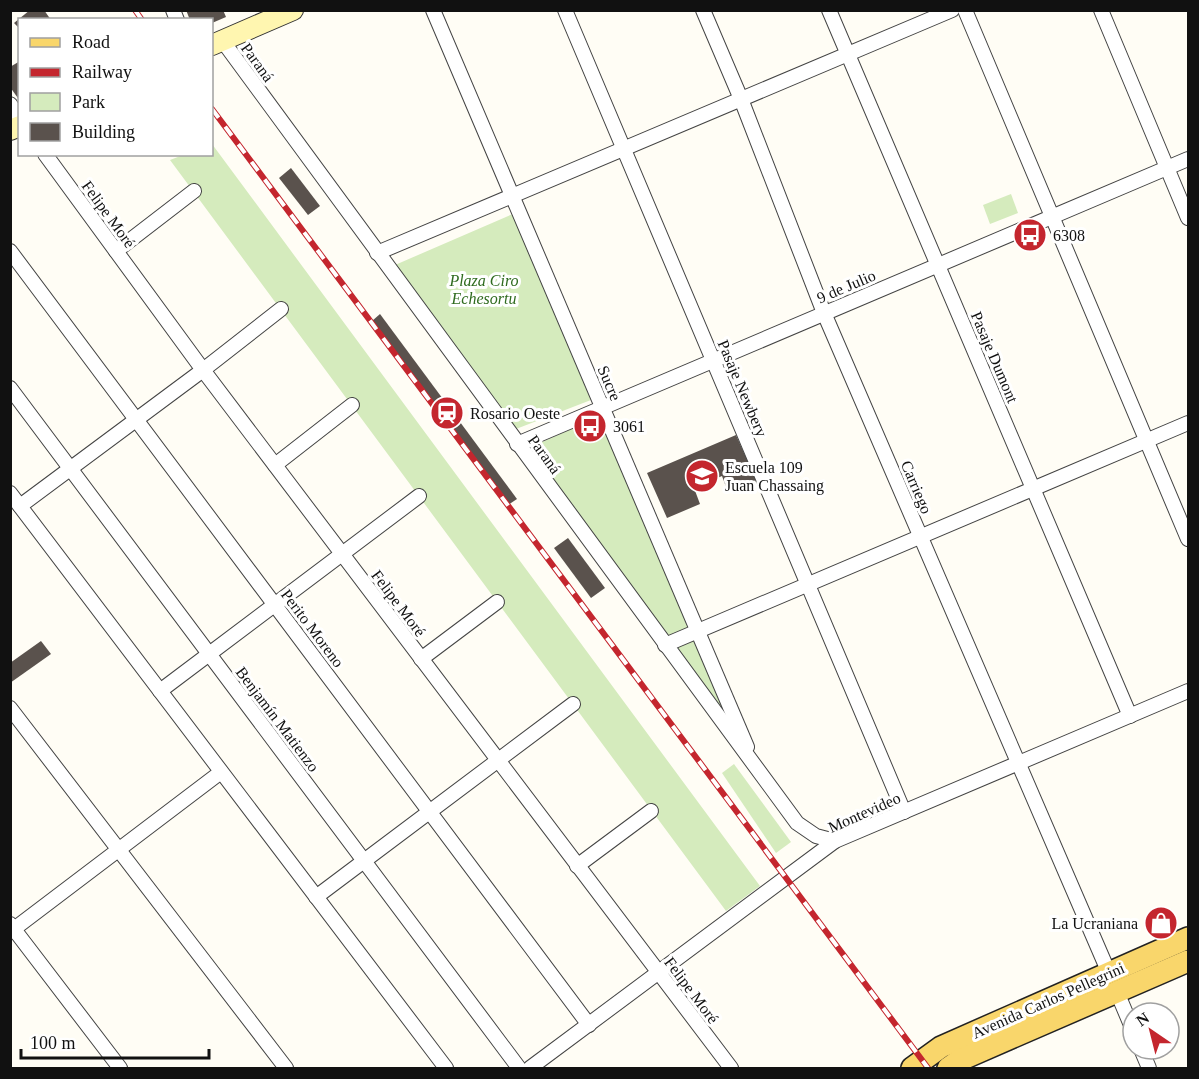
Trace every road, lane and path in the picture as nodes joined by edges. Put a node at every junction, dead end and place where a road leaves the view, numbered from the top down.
1 (293, 10) edge
2 (433, 10) edge
3 (565, 10) edge
4 (703, 10) edge
5 (829, 10) edge
6 (952, 10) edge
7 (965, 10) edge
8 (1101, 10) edge
9 (217, 43) edge
10 (848, 54) junction
11 (741, 99) junction
12 (624, 149) junction
13 (46, 156) edge
14 (1188, 159) edge
15 (1167, 168) junction
16 (194, 191) dead end
17 (512, 196) junction
18 (1052, 217) junction
19 (1188, 218) edge
20 (10, 251) edge
21 (116, 251) junction
22 (377, 253) junction
23 (938, 265) junction
24 (280, 309) dead end
25 (824, 313) junction
26 (713, 361) junction
27 (202, 370) junction
28 (10, 388) edge
29 (352, 405) dead end
30 (603, 409) junction
31 (136, 419) junction
32 (1188, 423) edge
33 (1147, 440) junction
34 (517, 444) junction
35 (275, 465) junction
36 (70, 468) junction
37 (1033, 488) junction
38 (10, 493) edge
39 (418, 496) dead end
40 (20, 506) junction
41 (920, 535) junction
42 (1188, 539) edge
43 (342, 554) junction
44 (807, 584) junction
45 (497, 602) dead end
46 (274, 604) junction
47 (698, 631) junction
48 (665, 645) junction
49 (208, 654) junction
50 (421, 659) junction
51 (160, 691) junction
52 (1188, 691) edge
53 (573, 704) dead end
54 (10, 708) edge
55 (1130, 716) junction
56 (498, 761) junction
57 (1018, 762) junction
58 (756, 768) junction
59 (221, 772) junction
60 (651, 811) dead end
61 (430, 812) junction
62 (904, 812) junction
63 (835, 841) junction
64 (119, 850) junction
65 (364, 861) junction
66 (577, 866) junction
67 (316, 897) junction
68 (12, 928) edge
69 (1188, 939) edge
70 (1188, 961) edge
71 (658, 973) junction
72 (1113, 983) junction
73 (1121, 1002) edge
74 (589, 1025) junction
75 (723, 1066) edge
76 (120, 1068) edge
77 (286, 1068) edge
78 (446, 1068) edge
79 (519, 1068) edge
80 (531, 1068) edge
81 (912, 1068) edge
82 (948, 1068) edge

1 - 9 main road
2 - 17 street, Sucre
3 - 12 street, Pasaje Newbery
4 - 11 street, Carriego
5 - 10 street, Pasaje Dumont
6 - 10 street
7 - 18 street
8 - 15 street
9 - 22 street, Paraná
10 - 11 street
10 - 23 street, Pasaje Dumont
11 - 12 street
11 - 25 street, Carriego
12 - 17 street
12 - 26 street, Pasaje Newbery
13 - 21 street, Felipe Moré
14 - 15 street, 9 de Julio
15 - 18 street, 9 de Julio
15 - 19 street
16 - 21 street
17 - 22 street
17 - 30 street, Sucre
18 - 23 street, 9 de Julio
18 - 33 street
20 - 31 street, Perito Moreno
21 - 27 street, Felipe Moré
22 - 34 street, Paraná
23 - 25 street, 9 de Julio
23 - 37 street, Pasaje Dumont
24 - 27 street
25 - 26 street, 9 de Julio
25 - 41 street, Carriego
26 - 30 street, 9 de Julio
26 - 44 street, Pasaje Newbery
27 - 31 street
27 - 35 street, Felipe Moré
28 - 36 street, Benjamín Matienzo
29 - 35 street
30 - 34 street, 9 de Julio
30 - 47 street, Sucre
31 - 36 street
31 - 46 street, Perito Moreno
32 - 33 street
33 - 37 street
33 - 42 street
34 - 48 street, Paraná
35 - 43 street, Felipe Moré
36 - 40 street
36 - 49 street, Benjamín Matienzo
37 - 41 street
37 - 55 street, Pasaje Dumont
38 - 40 street
39 - 43 street
40 - 51 street
41 - 44 street
41 - 57 street, Carriego
43 - 46 street
43 - 50 street, Felipe Moré
44 - 47 street
44 - 62 street, Pasaje Newbery
45 - 50 street
46 - 49 street
46 - 61 street, Perito Moreno
47 - 48 street
47 - 58 street, Sucre
48 - 58 street, Paraná
49 - 51 street
49 - 65 street, Benjamín Matienzo
50 - 56 street, Felipe Moré
51 - 59 street
52 - 55 street, Montevideo
53 - 56 street
54 - 64 street
55 - 57 street, Montevideo
56 - 61 street
56 - 66 street, Felipe Moré
57 - 62 street, Montevideo
57 - 72 street, Carriego
58 - 63 street, Paraná
59 - 64 street
59 - 67 street
60 - 66 street
61 - 65 street
61 - 74 street, Perito Moreno
62 - 63 street, Montevideo
63 - 71 street, Montevideo
64 - 68 street
64 - 77 street
65 - 67 street
65 - 79 street, Benjamín Matienzo
66 - 71 street, Felipe Moré
67 - 78 street
68 - 76 street
69 - 72 main road, Avenida Carlos Pellegrini
70 - 72 main road, Avenida Carlos Pellegrini
71 - 74 street, Montevideo
71 - 75 street, Felipe Moré
72 - 73 street, Carriego
72 - 81 main road, Avenida Carlos Pellegrini
72 - 82 main road, Avenida Carlos Pellegrini
74 - 80 street, Montevideo

